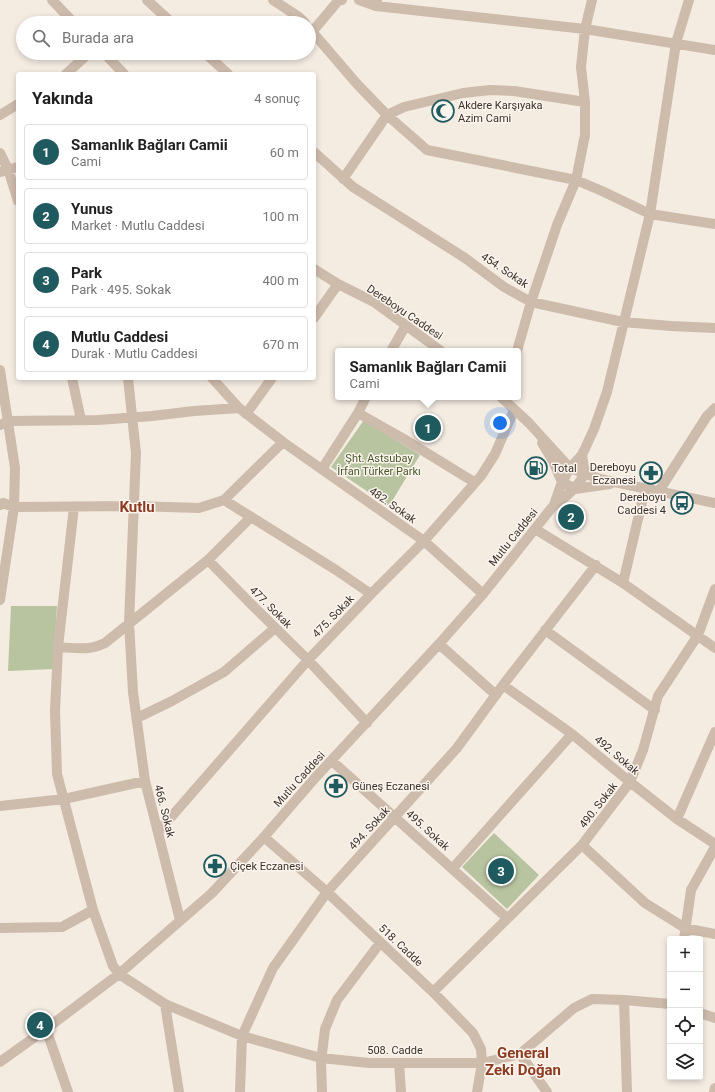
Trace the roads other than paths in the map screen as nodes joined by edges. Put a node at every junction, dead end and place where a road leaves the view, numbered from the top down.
1 (52, 0) edge
2 (147, 0) edge
3 (273, 0) edge
4 (342, 0) edge
5 (359, 0) edge
6 (592, 0) edge
7 (689, 0) edge
8 (376, 3) edge
9 (67, 16) edge
10 (164, 16) edge
11 (297, 16) edge
12 (316, 25) edge
13 (586, 29) junction
14 (316, 36) edge
15 (676, 43) junction
16 (715, 50) edge
17 (81, 60) edge
18 (111, 60) edge
19 (213, 60) edge
20 (68, 72) edge
21 (122, 72) edge
22 (226, 72) edge
23 (585, 102) junction
24 (16, 105) edge
25 (0, 115) edge
26 (387, 115) junction
27 (0, 153) edge
28 (316, 154) edge
29 (16, 168) edge
30 (4, 171) edge
31 (343, 179) junction
32 (576, 180) junction
33 (16, 197) edge
34 (650, 214) junction
35 (715, 224) edge
36 (316, 270) edge
37 (338, 284) junction
38 (531, 302) junction
39 (316, 315) edge
40 (624, 322) junction
41 (406, 325) junction
42 (715, 328) edge
43 (393, 348) edge
44 (437, 348) edge
45 (519, 348) edge
46 (0, 370) edge
47 (72, 380) edge
48 (128, 380) edge
49 (214, 380) edge
50 (270, 380) edge
51 (364, 400) edge
52 (505, 400) edge
53 (715, 408) edge
54 (514, 410) junction
55 (243, 411) junction
56 (358, 413) junction
57 (132, 418) junction
58 (81, 420) junction
59 (529, 422) junction
60 (4, 423) edge
61 (283, 442) junction
62 (582, 455) junction
63 (570, 468) junction
64 (322, 469) junction
65 (585, 474) junction
66 (474, 482) junction
67 (562, 482) junction
68 (618, 482) junction
69 (645, 488) junction
70 (575, 489) junction
71 (659, 491) junction
72 (224, 500) junction
73 (715, 503) edge
74 (0, 505) edge
75 (554, 505) junction
76 (134, 506) junction
77 (14, 507) junction
78 (74, 507) junction
79 (251, 517) junction
80 (535, 529) junction
81 (424, 541) junction
82 (208, 560) junction
83 (596, 565) junction
84 (623, 583) junction
85 (715, 589) edge
86 (371, 594) junction
87 (483, 594) junction
88 (0, 600) edge
89 (129, 623) junction
90 (276, 628) junction
91 (546, 630) junction
92 (698, 635) junction
93 (439, 644) junction
94 (58, 647) junction
95 (715, 648) edge
96 (308, 660) junction
97 (503, 685) junction
98 (496, 695) junction
99 (654, 710) junction
100 (137, 718) junction
101 (366, 723) junction
102 (715, 732) edge
103 (572, 734) junction
104 (332, 761) junction
105 (145, 781) junction
106 (630, 782) junction
107 (64, 799) junction
108 (0, 806) edge
109 (396, 817) junction
110 (677, 819) junction
111 (158, 832) junction
112 (264, 837) junction
113 (582, 845) junction
114 (715, 845) edge
115 (453, 868) junction
116 (326, 892) junction
117 (93, 910) junction
118 (507, 918) junction
119 (180, 920) junction
120 (0, 928) edge
121 (685, 928) junction
122 (715, 934) edge
123 (684, 936) edge
124 (380, 943) junction
125 (119, 974) junction
126 (433, 992) junction
127 (624, 1000) junction
128 (165, 1004) junction
129 (667, 1004) edge
130 (703, 1014) edge
131 (715, 1018) edge
132 (46, 1029) junction
133 (242, 1036) junction
134 (520, 1054) junction
135 (321, 1058) junction
136 (0, 1062) edge
137 (399, 1063) junction
138 (482, 1063) junction
139 (715, 1088) edge
140 (68, 1092) edge
141 (179, 1092) edge
142 (240, 1092) edge
143 (322, 1092) edge
144 (401, 1092) edge
145 (477, 1092) edge
146 (547, 1092) edge
147 (627, 1092) edge
148 (714, 1092) edge

1 - 9 street
2 - 10 street
3 - 11 street
4 - 12 street
5 - 8 street
6 - 13 street
7 - 15 street, Mutlu Caddesi
8 - 13 street
13 - 15 street
13 - 23 street
14 - 26 street
15 - 16 street
15 - 34 street, Mutlu Caddesi
17 - 20 street
18 - 21 street
19 - 22 street
23 - 26 street
23 - 32 street
24 - 25 street
26 - 31 street
26 - 32 street
27 - 30 street
28 - 31 street, 454. Sokak
29 - 30 street
30 - 33 street
31 - 38 street, 454. Sokak
32 - 34 street
32 - 38 street
34 - 35 street
34 - 40 street, Mutlu Caddesi
36 - 37 street, Dereboyu Caddesi
37 - 39 street
37 - 41 street, Dereboyu Caddesi
38 - 40 street, 454. Sokak
38 - 45 street
40 - 42 street, 454. Sokak
40 - 62 street, Mutlu Caddesi
41 - 43 street
41 - 44 street, Dereboyu Caddesi
46 - 60 street
47 - 58 street
48 - 57 street
49 - 55 street, 482. Sokak
50 - 55 street
51 - 56 street
52 - 54 street
53 - 71 street
54 - 59 street
54 - 66 street, 475. Sokak
55 - 57 street
55 - 61 street, 482. Sokak
56 - 64 street
56 - 66 street
57 - 58 street
57 - 76 street
58 - 60 street
59 - 63 street
59 - 67 street
60 - 77 street
61 - 64 street, 482. Sokak
61 - 72 street
62 - 63 street, Mutlu Caddesi
62 - 65 street
63 - 65 street
63 - 67 street, Mutlu Caddesi
64 - 81 street, 482. Sokak
65 - 68 street
65 - 70 street
66 - 81 street, 475. Sokak
67 - 70 street
67 - 75 street, Mutlu Caddesi
68 - 69 street
68 - 70 street
69 - 71 street
69 - 84 street
70 - 75 street
71 - 73 street
72 - 76 street
72 - 79 street
74 - 77 street
75 - 80 street, Mutlu Caddesi
76 - 78 street
76 - 89 street
77 - 78 street
77 - 88 street
78 - 94 street
79 - 82 street
79 - 86 street
80 - 83 street
80 - 87 street, Mutlu Caddesi
81 - 86 street, 475. Sokak
81 - 87 street, 482. Sokak
82 - 89 street
82 - 90 street, 477. Sokak
83 - 84 street
83 - 91 street, 494. Sokak
84 - 92 street
85 - 92 street, 490. Sokak
86 - 96 street, 475. Sokak
87 - 93 street, Mutlu Caddesi
89 - 94 street
89 - 100 street
90 - 96 street, 477. Sokak
90 - 100 street
91 - 97 street, 494. Sokak
91 - 99 street
92 - 95 street
92 - 99 street, 490. Sokak
93 - 98 street
93 - 101 street, Mutlu Caddesi
94 - 107 street
96 - 101 street, 477. Sokak
96 - 111 street, 475. Sokak
97 - 98 street, 494. Sokak
97 - 103 street, 492. Sokak
98 - 109 street, 494. Sokak
99 - 106 street, 490. Sokak
100 - 105 street
101 - 104 street, Mutlu Caddesi
102 - 110 street
103 - 106 street, 492. Sokak
103 - 115 street
104 - 109 street, 495. Sokak
104 - 112 street, Mutlu Caddesi
105 - 107 street, 466. Sokak
105 - 111 street, 466. Sokak
106 - 110 street, 492. Sokak
106 - 113 street, 490. Sokak
107 - 108 street, 466. Sokak
107 - 117 street
109 - 115 street, 495. Sokak
109 - 116 street, 494. Sokak
110 - 114 street, 492. Sokak
111 - 119 street, 466. Sokak
112 - 116 street, 518. Cadde
112 - 119 street, Mutlu Caddesi
113 - 118 street, 490. Sokak
113 - 121 street
114 - 121 street
115 - 118 street, 495. Sokak
116 - 124 street, 518. Cadde
116 - 133 street, 494. Sokak
117 - 120 street
117 - 125 street
118 - 126 street, 490. Sokak
119 - 125 street, Mutlu Caddesi
121 - 122 street
121 - 123 street
124 - 126 street, 518. Cadde
124 - 135 street
125 - 128 street, 508. Cadde
125 - 132 street, Mutlu Caddesi
126 - 138 street, 518. Cadde
127 - 129 street, 508. Cadde
127 - 134 street, 508. Cadde
127 - 147 street
128 - 133 street, 508. Cadde
128 - 141 street
130 - 131 street
132 - 136 street, Mutlu Caddesi
132 - 140 street
133 - 135 street, 508. Cadde
133 - 142 street, 494. Sokak
134 - 138 street, 508. Cadde
134 - 146 street
135 - 137 street, 508. Cadde
135 - 143 street
137 - 138 street, 508. Cadde
137 - 144 street
138 - 145 street, 518. Cadde
139 - 148 street

